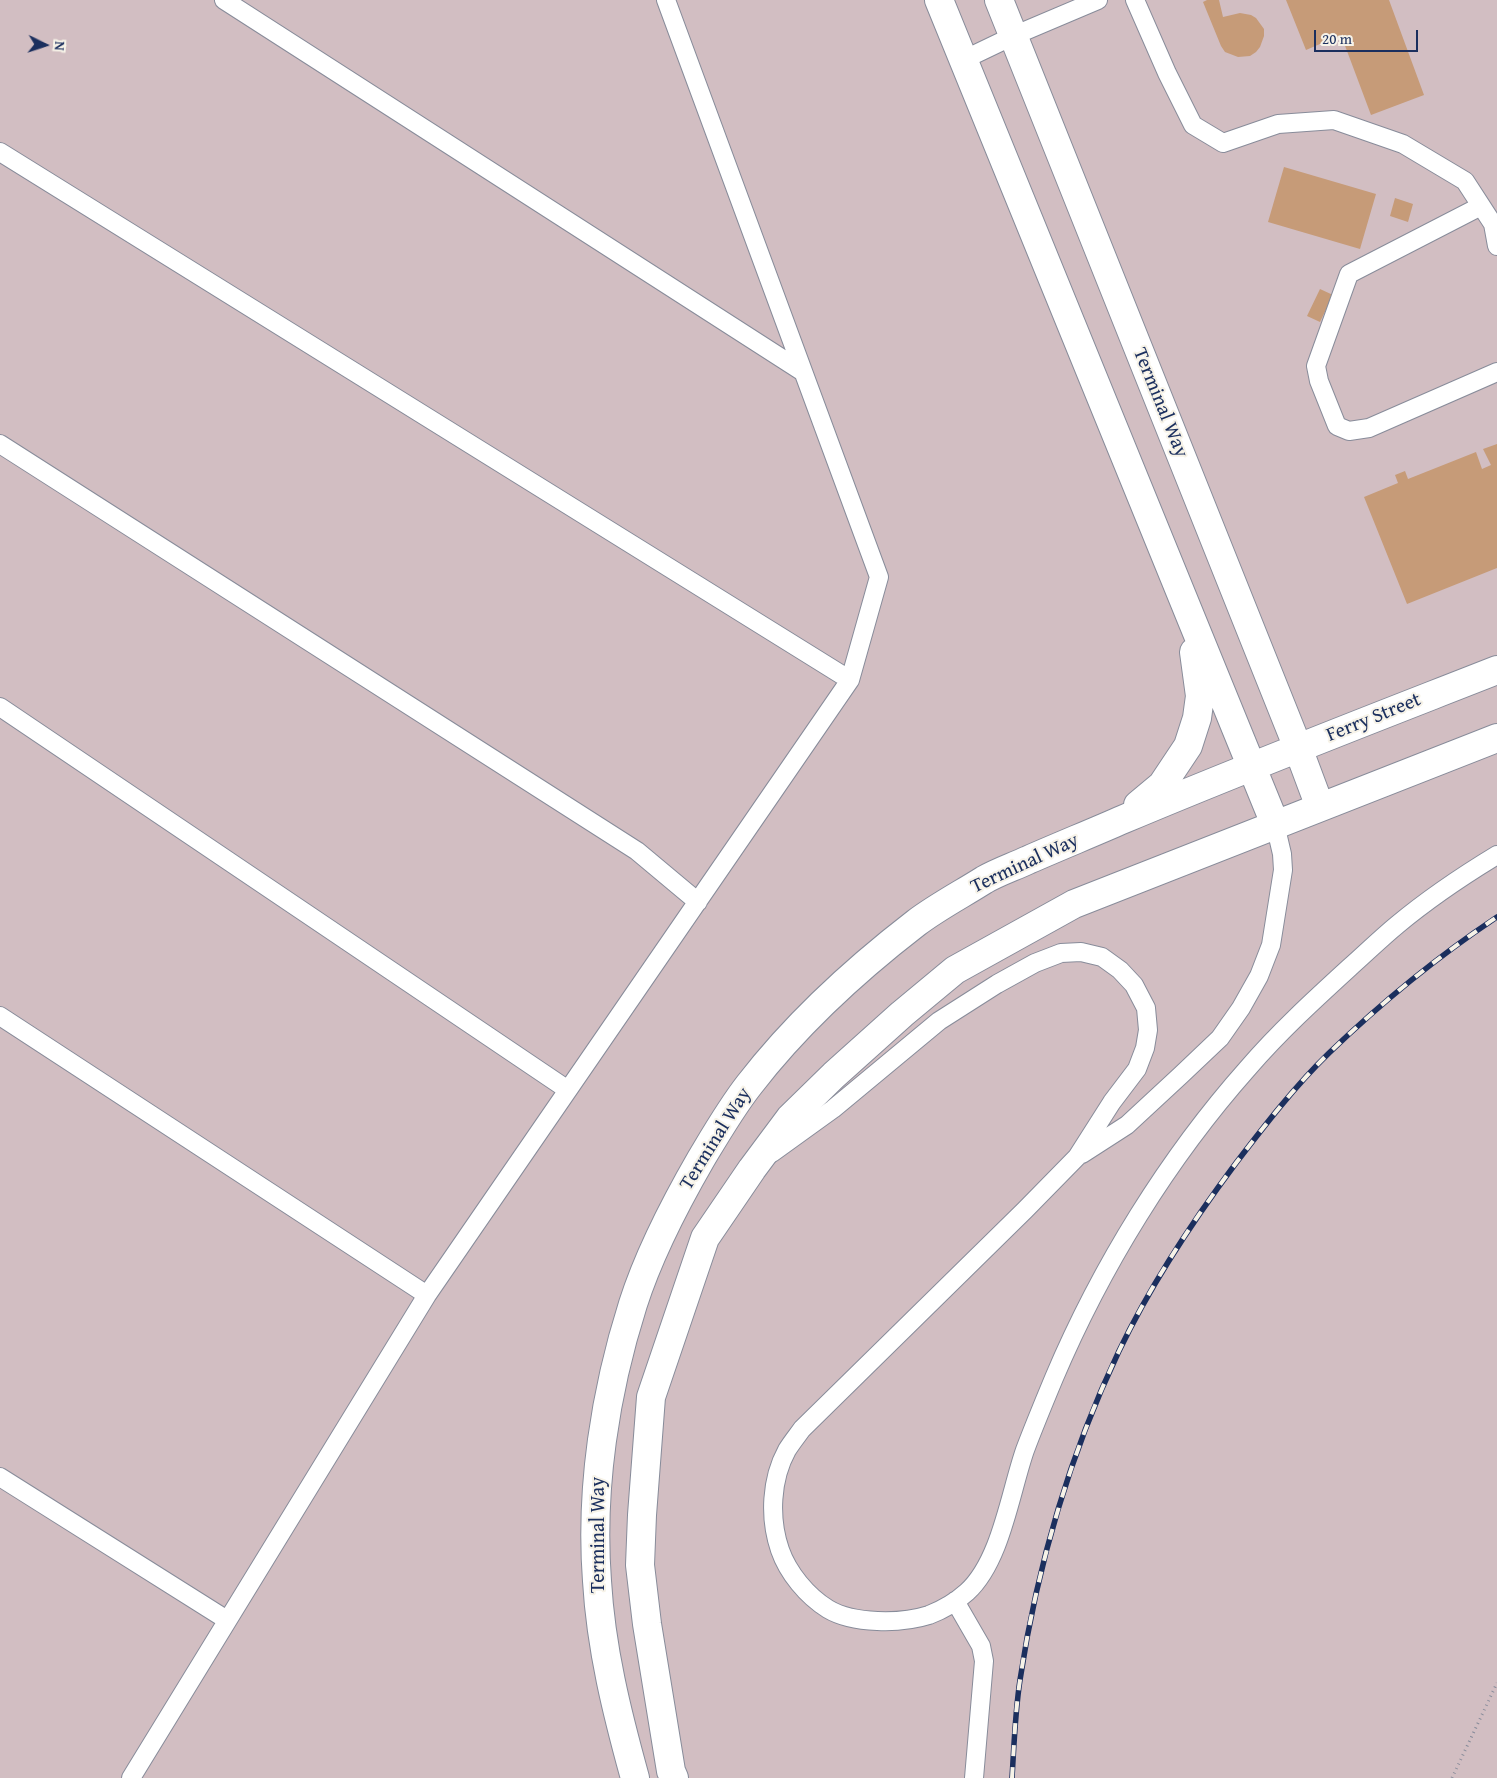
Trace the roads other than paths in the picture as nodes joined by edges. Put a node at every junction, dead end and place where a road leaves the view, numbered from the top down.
1 (224, 0) edge
2 (666, 0) edge
3 (939, 0) edge
4 (999, 0) edge
5 (1098, 0) edge
6 (1135, 0) edge
7 (1013, 36) junction
8 (963, 60) junction
9 (0, 152) edge
10 (1481, 206) junction
11 (1497, 246) edge
12 (803, 372) junction
13 (1497, 372) edge
14 (0, 444) edge
15 (1189, 613) junction
16 (1497, 670) edge
17 (850, 680) junction
18 (0, 707) edge
19 (1497, 738) edge
20 (1298, 748) junction
21 (1252, 767) junction
22 (1320, 807) junction
23 (1120, 821) junction
24 (1275, 824) junction
25 (1497, 855) edge
26 (698, 902) junction
27 (0, 1016) edge
28 (568, 1090) junction
29 (1077, 1157) junction
30 (752, 1168) junction
31 (427, 1295) junction
32 (0, 1477) edge
33 (955, 1601) junction
34 (228, 1620) junction
35 (131, 1778) edge
36 (635, 1778) edge
37 (674, 1778) edge
38 (974, 1778) edge

1 - 12 lane
2 - 12 lane
3 - 8 main road
4 - 7 main road, Terminal Way
5 - 7 lane
6 - 10 lane
7 - 8 lane
7 - 20 main road, Terminal Way
8 - 15 main road
9 - 17 lane
10 - 11 lane
10 - 13 lane
12 - 17 lane
14 - 26 lane
15 - 21 main road
15 - 23 main road
16 - 20 main road, Ferry Street
17 - 26 lane
18 - 28 lane
19 - 22 main road
20 - 21 main road, Ferry Street
20 - 22 main road, Terminal Way
21 - 23 main road, Terminal Way
21 - 24 main road
22 - 24 main road
23 - 36 main road, Terminal Way
24 - 29 lane
24 - 30 main road
25 - 33 lane
26 - 28 lane
27 - 31 lane
28 - 31 lane
29 - 30 lane
29 - 33 lane
30 - 37 main road
31 - 34 lane
32 - 34 lane
33 - 38 lane
34 - 35 lane

